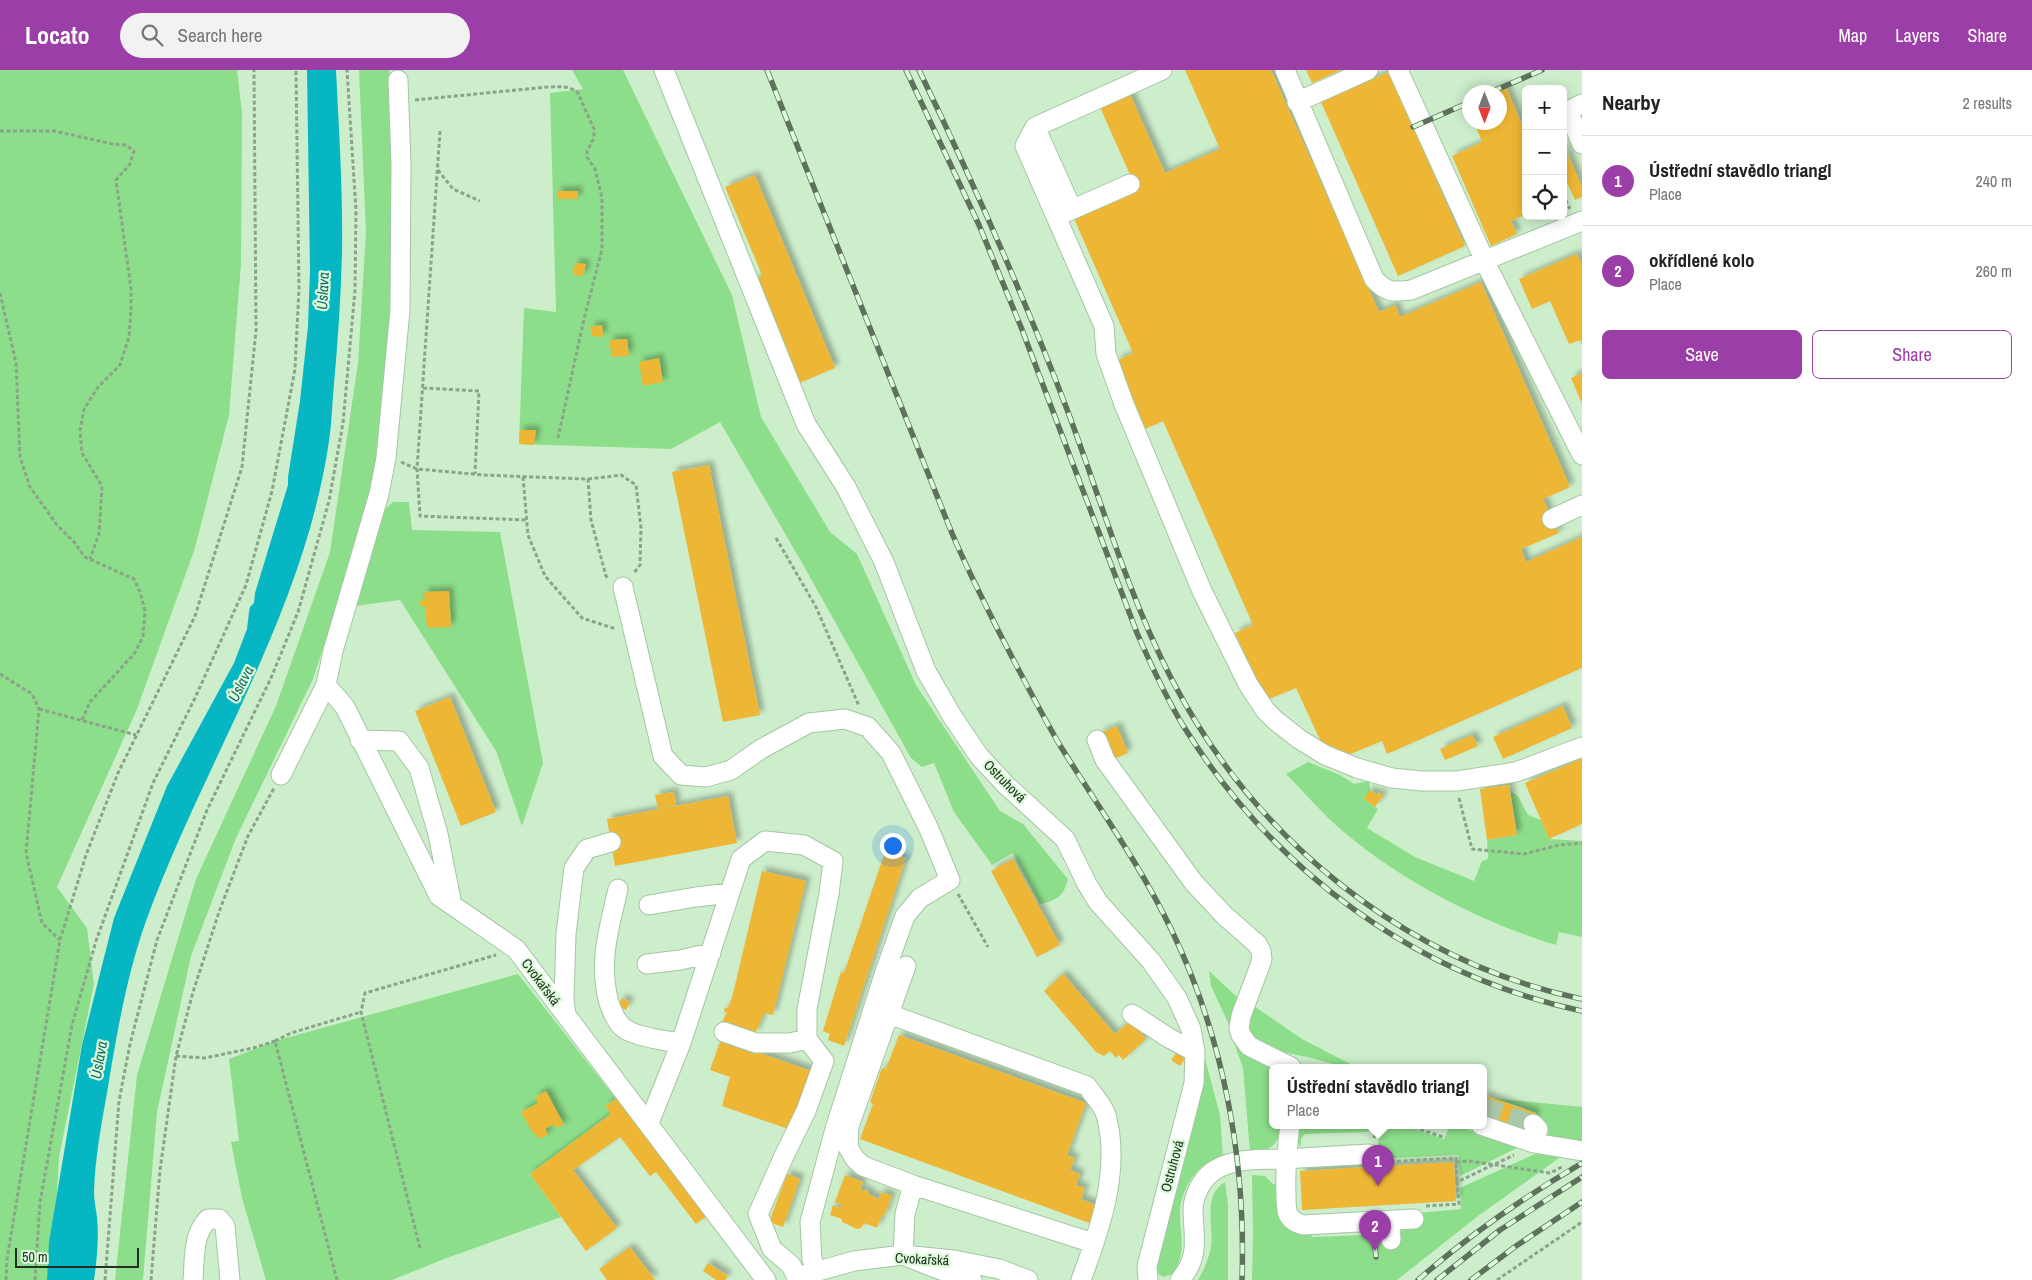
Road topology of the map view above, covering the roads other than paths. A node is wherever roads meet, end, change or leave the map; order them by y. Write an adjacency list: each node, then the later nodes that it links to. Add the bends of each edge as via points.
1 (664, 70): 37 (street, Ostruhová, via 791,391 806,424 846,487 884,562 926,671 979,756 1065,839 1098,902 1150,961 1177,998 1191,1029)
2 (1162, 70): 11 (street, via 1035,127)
3 (1285, 70): 7 (street)
4 (1368, 70): 7 (street)
5 (1398, 70): 13 (street)
6 (398, 80): 18 (street, via 400,310 386,458)
7 (1297, 102): 13 (street, via 1374,279 1383,289 1411,290)
8 (1582, 104): 9 (street, via 1568,111)
9 (1582, 144)
10 (1130, 184): 11 (street)
11 (1064, 213): 21 (street, via 1104,326 1106,354 1124,404 1202,591 1248,684 1265,710 1299,739 1325,755 1392,778 1457,781 1516,772)
12 (1580, 227): 13 (street)
13 (1485, 260): 14 (street)
14 (1582, 455)
15 (1582, 505): 16 (street)
16 (1552, 519)
17 (623, 587): 54 (street, via 663,756 681,775 706,777 731,770 808,723 845,719 868,727 891,753 950,880 920,898 905,916 885,972 835,1129 810,1222 812,1259)
18 (326, 685): 19 (street, Cvokařská, via 345,707); 22 (street)
19 (360, 740): 26 (street, Cvokařská, via 439,896); 26 (street, via 399,741 419,768 438,834)
20 (1097, 740): 38 (street, via 1105,760 1194,883 1224,916 1257,944 1262,959 1241,1016 1241,1035 1249,1046)
21 (1582, 747)
22 (280, 775)
23 (611, 842): 31 (street, via 587,849 574,868 566,934)
24 (618, 889): 36 (street, via 604,953 604,984 612,1013 624,1029)
25 (730, 893): 27 (street); 28 (street); 35 (street, via 741,859 765,841 804,845 832,862 808,1009)
26 (452, 904): 31 (street, Cvokařská, via 516,949)
27 (648, 905)
28 (711, 953): 29 (street); 36 (street)
29 (647, 964)
30 (906, 966): 32 (street)
31 (566, 1014): 39 (street, Cvokařská)
32 (889, 1014): 47 (street, via 849,1126 848,1147 863,1166); 51 (street, via 1087,1086 1106,1113 1112,1153 1104,1212)
33 (1132, 1014): 37 (street)
34 (724, 1032): 35 (street, via 756,1043 790,1043)
35 (808, 1039): 55 (street, via 824,1061 806,1111 758,1214 772,1249 791,1265)
36 (681, 1043): 39 (street)
37 (1195, 1052): 62 (street, Ostruhová, via 1194,1083 1147,1266)
38 (1285, 1064)
39 (649, 1123): 58 (street, Cvokařská)
40 (1533, 1124): 43 (street, via 1538,1129)
41 (1487, 1127): 43 (street)
42 (1290, 1129): 45 (street)
43 (1534, 1143): 44 (street)
44 (1582, 1151)
45 (1286, 1158): 46 (street); 49 (street, via 1287,1210 1293,1220 1304,1225); 63 (street, via 1226,1164 1205,1178 1193,1207 1195,1248)
46 (1372, 1158)
47 (913, 1185): 51 (street); 52 (street, via 905,1214)
48 (1418, 1213): 49 (street)
49 (1390, 1220): 50 (street)
50 (1391, 1240)
51 (1093, 1243): 61 (street)
52 (903, 1255): 53 (street, Cvokařská); 54 (street, Cvokařská, via 854,1261)
53 (938, 1269): 59 (street); 60 (street, Cvokařská, via 999,1269)
54 (816, 1271): 55 (street, Cvokařská)
55 (793, 1279)
56 (193, 1280): 57 (street, via 196,1241 200,1227 208,1219 219,1219 225,1226)
57 (230, 1280)
58 (766, 1280)
59 (972, 1280)
60 (1028, 1280)
61 (1081, 1280)
62 (1148, 1280)
63 (1180, 1280)

